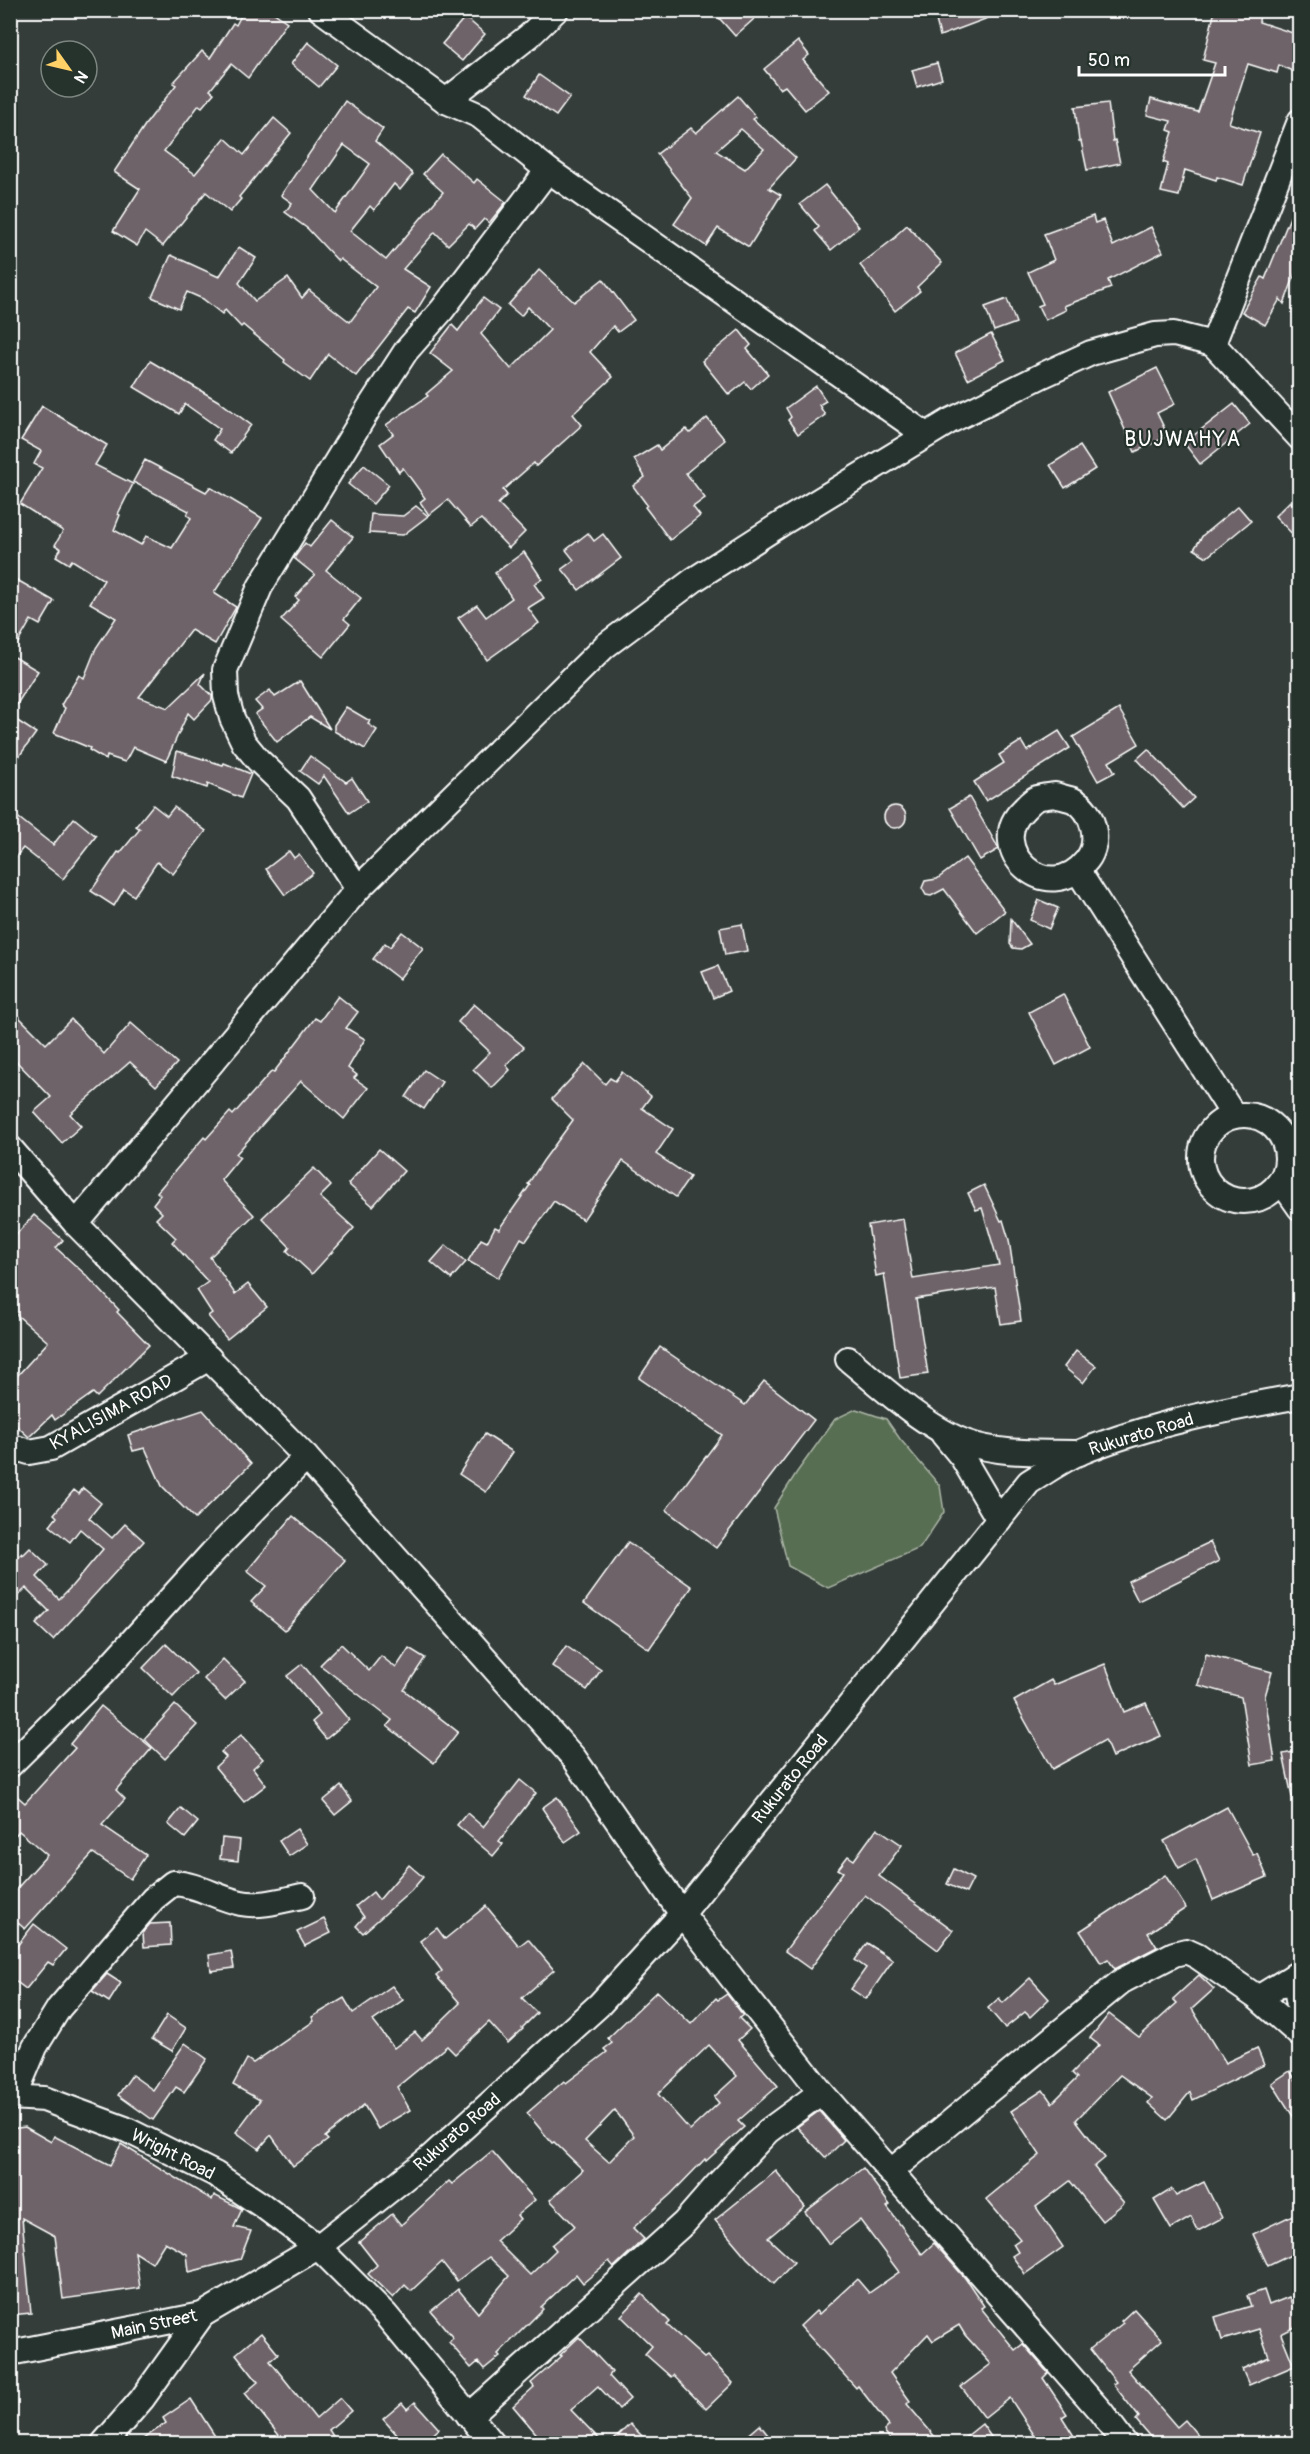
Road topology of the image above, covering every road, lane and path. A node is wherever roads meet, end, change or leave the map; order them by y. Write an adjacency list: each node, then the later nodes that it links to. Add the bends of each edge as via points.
1 (321, 10): 3 (street)
2 (556, 10): 3 (street)
3 (446, 101): 5 (street, via 480,116)
4 (1299, 121): 6 (street)
5 (548, 170): 7 (street); 10 (street, via 442,310 406,351 369,408 260,587 225,670 229,707 244,743 298,798)
6 (1213, 344): 7 (street, via 1174,334 1107,348 1042,375); 8 (street)
7 (926, 435): 10 (street, via 695,579 605,646)
8 (1299, 438)
9 (1078, 871): 11 (street)
10 (358, 889): 15 (street)
11 (1234, 1116): 13 (street, via 1251,1115 1267,1121 1279,1132 1287,1148 1287,1166); 13 (street, via 1220,1121 1201,1146 1203,1176 1214,1191 1231,1201 1250,1202 1268,1195)
12 (10, 1148): 15 (street)
13 (1281, 1181): 14 (street)
14 (1299, 1208)
15 (76, 1224): 16 (street)
16 (209, 1358): 20 (street, KYALISIMA ROAD, via 51,1448 30,1452); 22 (street)
17 (848, 1359): 19 (street)
18 (1299, 1396): 21 (street, Rukurato Road, via 1235,1407)
19 (939, 1430): 21 (street, via 993,1449); 23 (street, via 962,1458)
20 (10, 1446)
21 (1079, 1453): 23 (street, Rukurato Road, via 1029,1482)
22 (306, 1457): 24 (street, via 102,1674); 26 (street, via 574,1758)
23 (999, 1520): 26 (street, Rukurato Road)
24 (14, 1754)
25 (302, 1896): 32 (street, via 243,1904 191,1885 173,1883 153,1899 59,2008)
26 (682, 1914): 31 (street); 34 (street, Rukurato Road, via 599,2005 431,2157)
27 (1297, 1974): 28 (street); 29 (street)
28 (1258, 1998): 30 (street); 33 (street, via 1197,1956 1186,1951 1174,1954 1122,1981)
29 (1299, 2012)
30 (1299, 2035)
31 (821, 2092): 33 (street); 37 (street, via 768,2131 684,2223)
32 (12, 2097): 34 (street, Wright Road, via 44,2099 125,2129 215,2174)
33 (890, 2172): 40 (street)
34 (318, 2247): 35 (street, Main Street); 37 (street, Wright Road, via 385,2314)
35 (202, 2315): 36 (street, Main Street); 38 (street, via 142,2399)
36 (10, 2353)
37 (469, 2416): 39 (street, Wright Road)
38 (103, 2444)
39 (493, 2444)
40 (1125, 2444)

